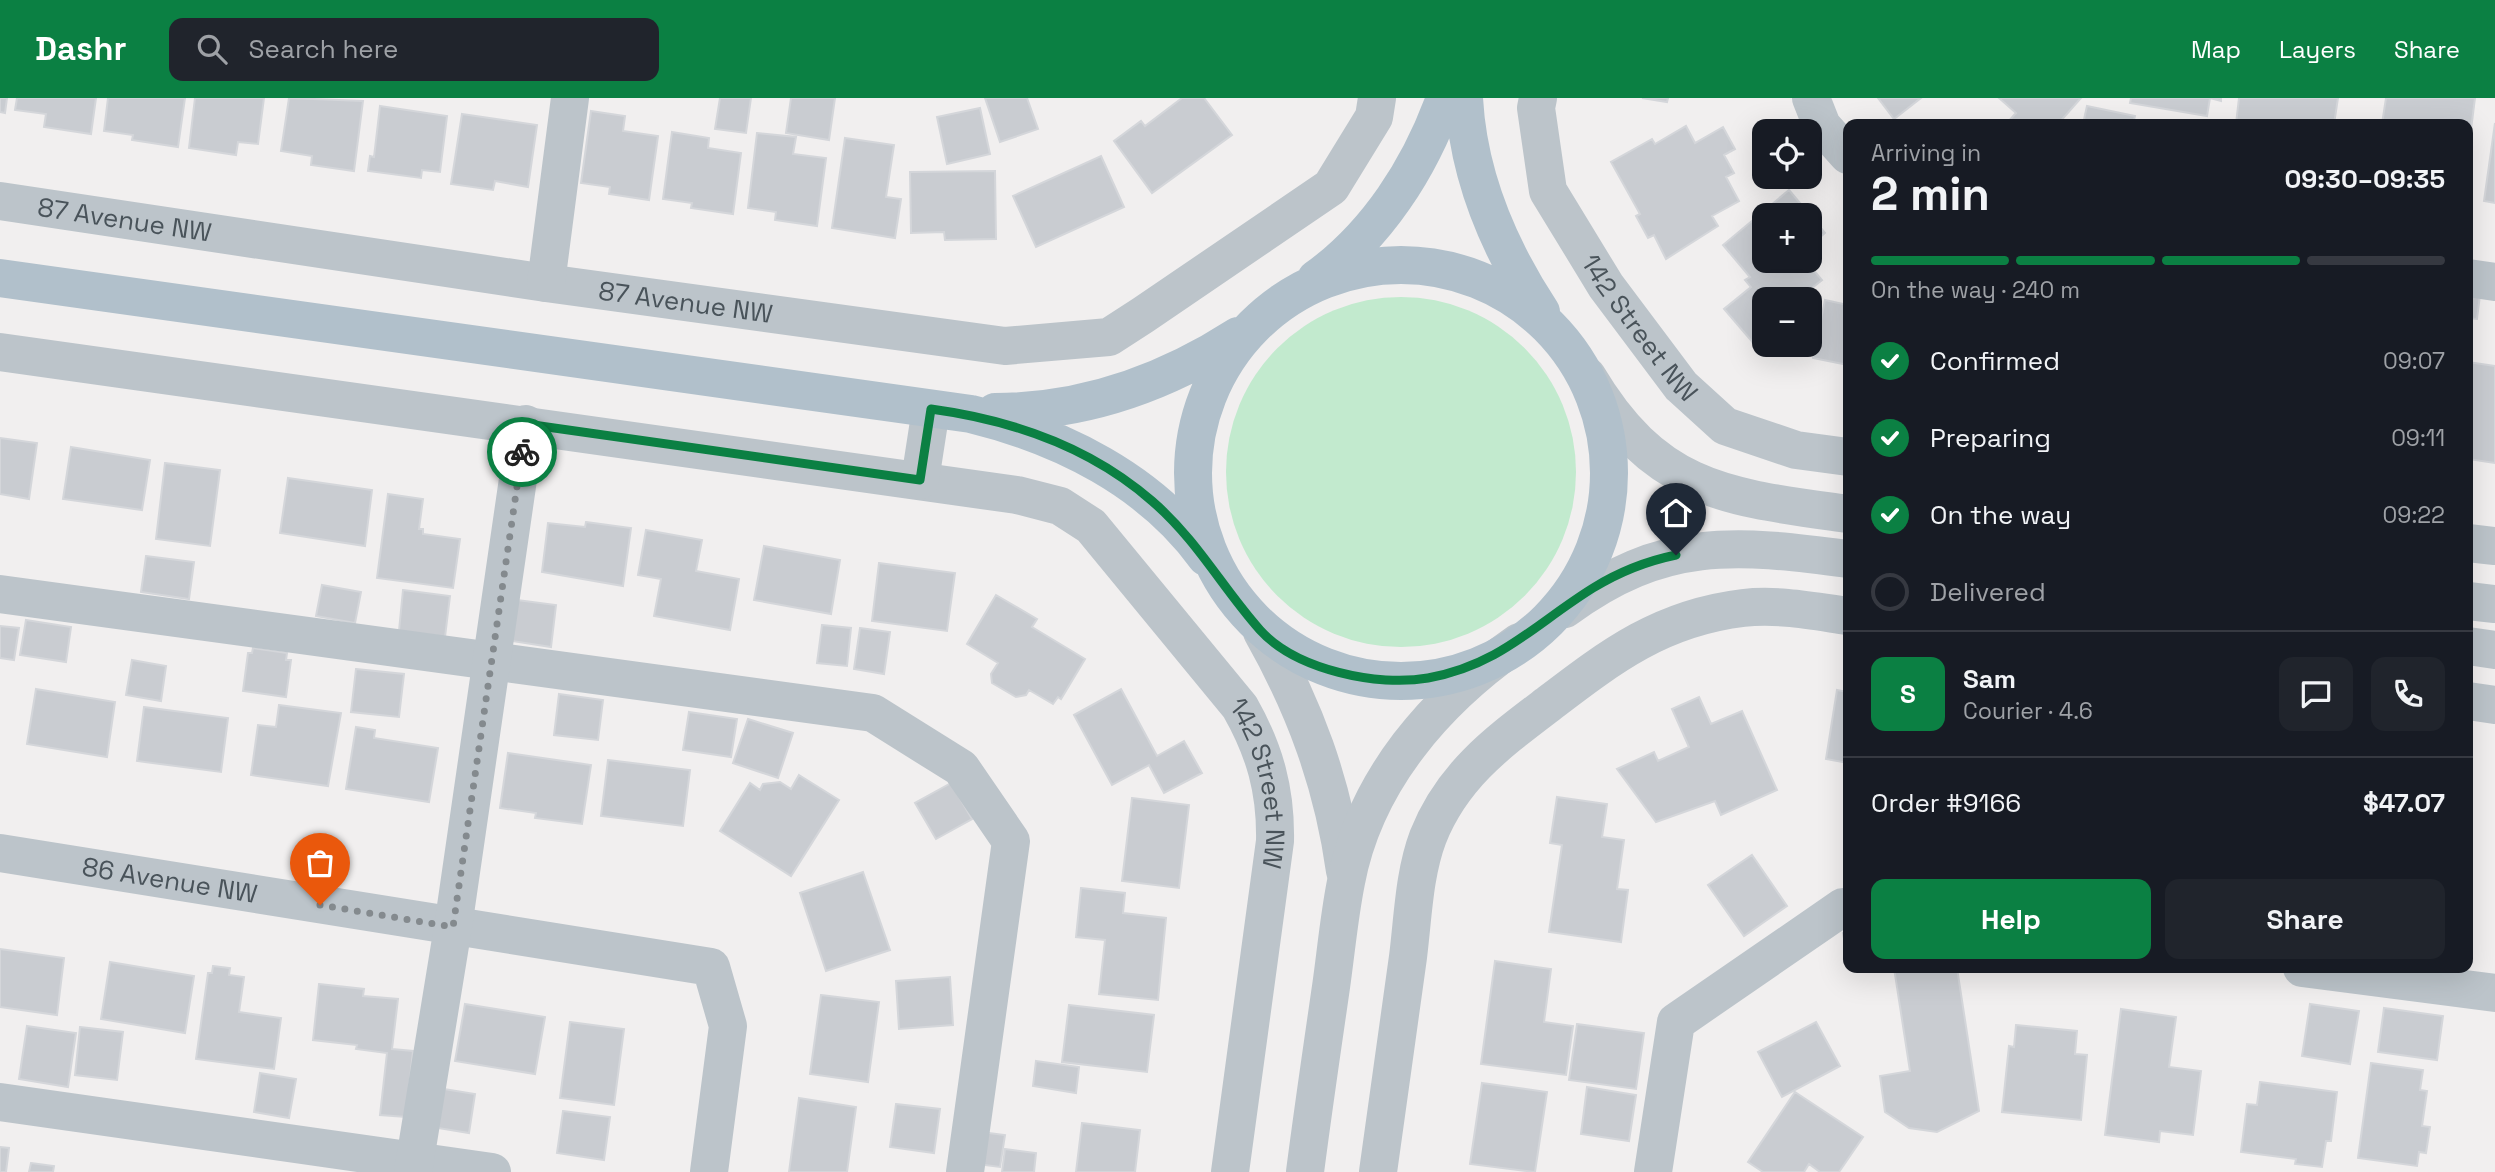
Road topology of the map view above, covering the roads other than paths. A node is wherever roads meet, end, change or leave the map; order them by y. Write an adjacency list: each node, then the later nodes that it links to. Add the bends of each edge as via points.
1 (570, 98): 11 (street)
2 (1377, 98): 11 (street, 87 Avenue NW, via 1374,117 1331,187 1109,337 1005,346)
3 (1445, 98): 13 (main road, via 1419,158 1376,221 1323,274)
4 (1464, 98): 14 (main road, via 1474,162 1489,212 1505,251)
5 (1538, 98): 20 (street, 142 Street NW, via 1548,191 1605,286 1681,386 1725,426 1796,450)
6 (1811, 98): 7 (street, via 1822,126)
7 (1843, 149)
8 (0, 201): 11 (street, 87 Avenue NW)
9 (0, 278): 18 (main road)
10 (2473, 279): 12 (street)
11 (546, 282)
12 (2495, 282)
13 (1293, 296): 14 (main road, via 1358,270 1427,267 1492,285); 15 (main road)
14 (1548, 322): 17 (main road)
15 (1243, 333): 18 (main road, via 1182,369 1108,397 1020,412); 26 (main road, via 1208,392 1194,460 1200,525)
16 (0, 352): 19 (street)
17 (1587, 376): 22 (street, via 1603,403 1645,449 1697,482 1755,502); 30 (main road, via 1606,436 1608,499 1593,557)
18 (931, 409): 21 (street); 26 (main road, via 1011,424 1085,456 1120,477 1178,525)
19 (526, 424): 21 (street); 36 (street)
20 (1843, 456)
21 (920, 480): 50 (street, 142 Street NW, via 1060,506 1091,526 1240,707 1266,760 1275,841)
22 (1843, 513)
23 (2473, 543): 24 (street)
24 (2495, 546)
25 (1843, 558): 30 (street, via 1763,549 1696,550 1624,572)
26 (1225, 584): 32 (main road)
27 (0, 593): 36 (street)
28 (2473, 602): 29 (street)
29 (2495, 604)
30 (1565, 608): 33 (main road)
31 (1843, 615): 52 (street, via 1773,605 1741,608 1647,636 1618,651 1499,741 1458,782 1441,809 1419,869)
32 (1262, 632): 33 (main road, via 1310,662 1337,672 1393,680 1458,671); 40 (street, via 1313,737 1331,795)
33 (1519, 642): 40 (street, via 1458,689 1407,747 1370,811)
34 (2473, 647): 35 (street)
35 (2495, 650)
36 (491, 662): 42 (street); 49 (street, via 873,713 961,768 1012,841)
37 (2473, 702): 38 (street)
38 (2495, 705)
39 (0, 853): 42 (street, 86 Avenue NW)
40 (1346, 880): 51 (street)
41 (1843, 908): 53 (street, via 1676,1022)
42 (453, 927): 46 (street); 48 (street, 86 Avenue NW, via 711,967 728,1026)
43 (2341, 973): 44 (street)
44 (2495, 993)
45 (0, 1102): 46 (street)
46 (414, 1167): 47 (street)
47 (492, 1172)
48 (709, 1172)
49 (965, 1172)
50 (1230, 1172)
51 (1304, 1172)
52 (1378, 1172)
53 (1653, 1172)

